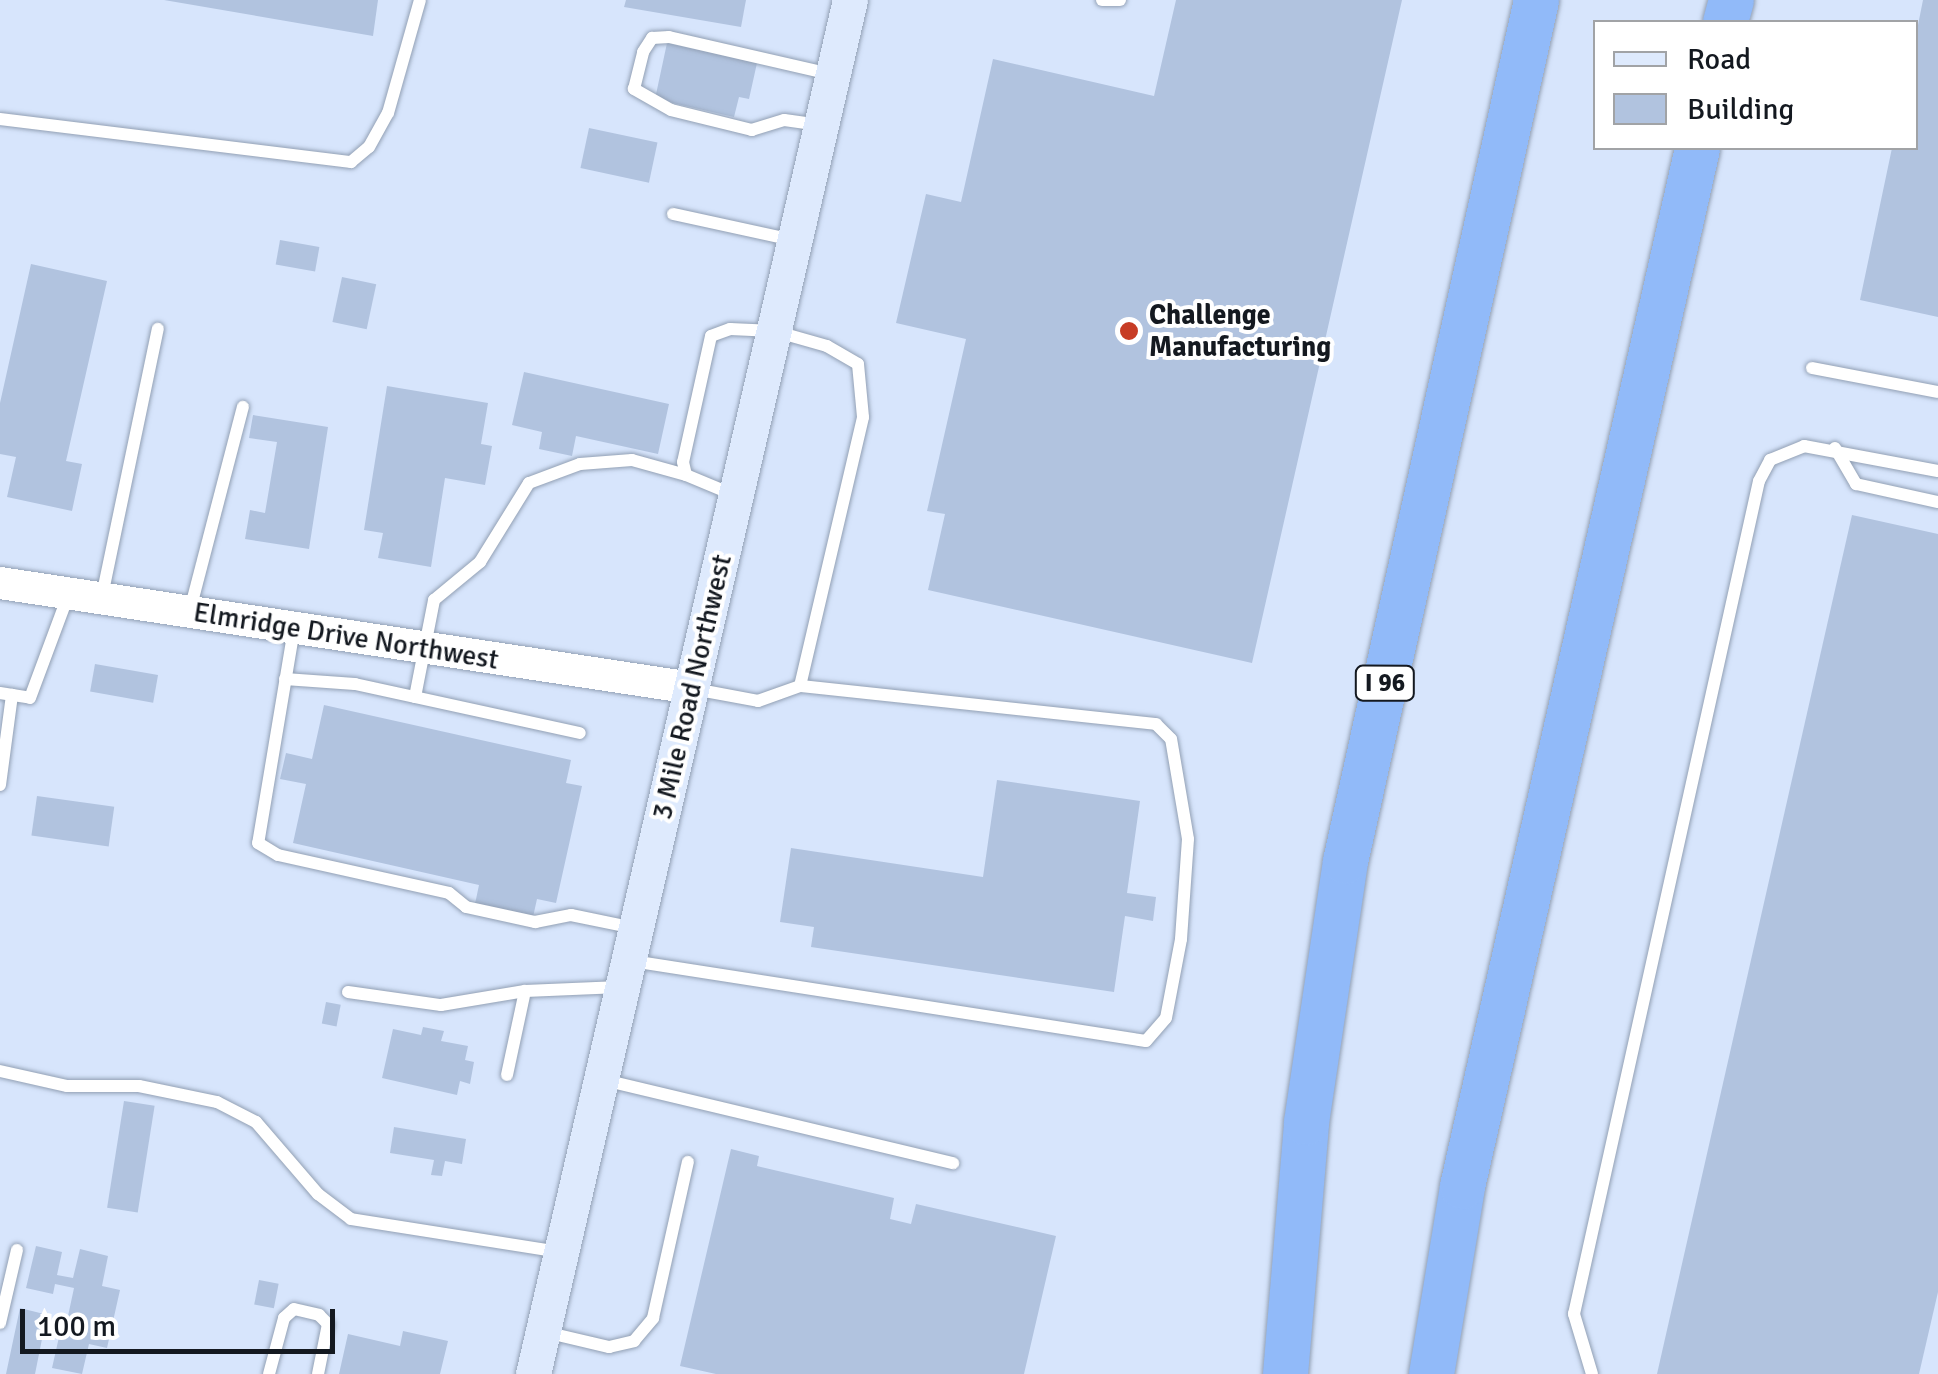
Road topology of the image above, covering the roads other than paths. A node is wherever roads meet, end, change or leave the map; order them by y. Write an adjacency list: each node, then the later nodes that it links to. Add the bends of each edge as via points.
1 (420, 0): 7 (lane, via 388,113 352,162)
2 (850, 0): 6 (main road, 3 Mile Road Northwest)
3 (1102, 0): 4 (lane)
4 (1120, 0)
5 (1536, 0): 49 (highway, I 96, via 1345,861 1306,1122)
6 (833, 75): 8 (main road, 3 Mile Road Northwest); 8 (lane, via 669,36 652,38 634,90 641,99 752,130 784,120)
7 (0, 119)
8 (822, 126): 11 (main road, 3 Mile Road Northwest)
9 (1698, 150): 50 (highway, via 1466,1168)
10 (673, 214): 11 (lane)
11 (795, 240): 13 (main road, 3 Mile Road Northwest)
12 (158, 329): 23 (lane)
13 (774, 332): 19 (lane, via 730,329 711,336 683,462); 20 (main road, 3 Mile Road Northwest); 28 (lane, via 827,346 858,364 863,417)
14 (1812, 368): 15 (lane)
15 (1938, 392)
16 (243, 407): 24 (lane)
17 (1835, 448): 18 (lane); 21 (lane, via 1856,484); 51 (lane, via 1792,448 1770,460 1759,481 1574,1314)
18 (1938, 471)
19 (686, 475): 20 (lane); 26 (lane, via 632,460 580,464 529,483 480,562 434,600)
20 (736, 496): 29 (main road, 3 Mile Road Northwest)
21 (1938, 502)
22 (0, 584): 23 (street, Elmridge Drive Northwest)
23 (86, 596): 24 (street, Elmridge Drive Northwest); 30 (lane, via 30,698)
24 (190, 612): 25 (street, Elmridge Drive Northwest)
25 (294, 628): 26 (street, Elmridge Drive Northwest); 27 (lane)
26 (426, 648): 29 (street, Elmridge Drive Northwest); 31 (lane)
27 (285, 678): 31 (lane); 34 (lane, via 258,843 278,854 450,892 466,908 535,922 571,915)
28 (800, 686): 29 (lane, via 758,702); 34 (lane, via 1156,724 1171,738 1188,839 1182,938 1166,1018 1146,1041)
29 (692, 688): 34 (main road, 3 Mile Road Northwest)
30 (6, 694): 33 (lane)
31 (415, 697): 32 (lane)
32 (580, 733)
33 (0, 785)
34 (629, 959): 36 (lane); 39 (main road, 3 Mile Road Northwest)
35 (348, 992): 36 (lane, via 441,1004)
36 (525, 992): 38 (lane)
37 (0, 1071): 43 (lane, via 67,1086 140,1086 217,1102 256,1122 318,1194 351,1219)
38 (507, 1075)
39 (601, 1079): 41 (lane); 43 (main road, 3 Mile Road Northwest)
40 (688, 1162): 45 (lane, via 653,1318 634,1341 609,1347)
41 (953, 1163)
42 (16, 1250): 44 (lane)
43 (561, 1252): 45 (main road, 3 Mile Road Northwest)
44 (0, 1323)
45 (542, 1332): 48 (main road, 3 Mile Road Northwest)
46 (269, 1374): 47 (lane, via 284,1318 294,1309 319,1314 328,1324)
47 (318, 1374)
48 (532, 1374)
49 (1285, 1374)
50 (1431, 1374)
51 (1592, 1374)

